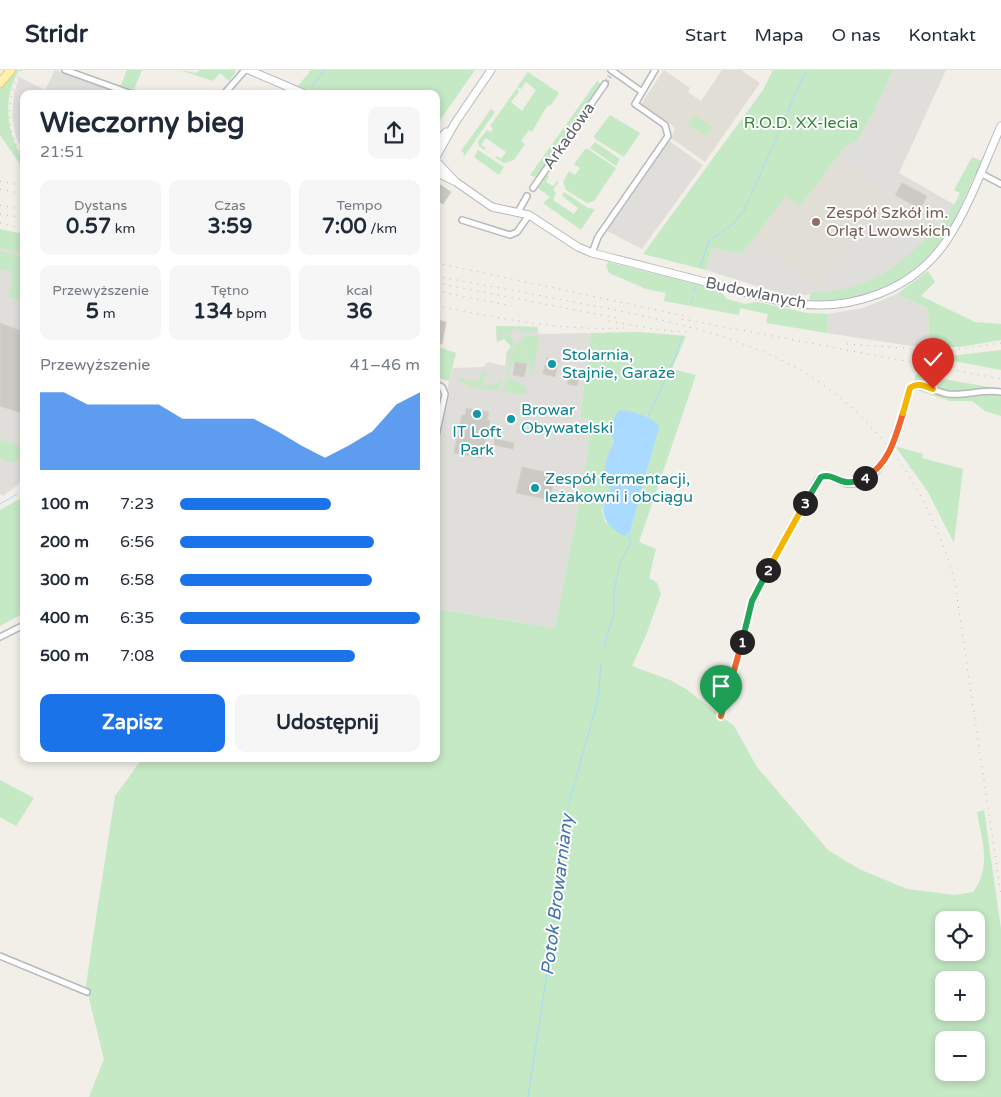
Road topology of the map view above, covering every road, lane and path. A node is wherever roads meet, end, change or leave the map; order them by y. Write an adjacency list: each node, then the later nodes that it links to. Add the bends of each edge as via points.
1 (10, 70): 8 (main road)
2 (65, 70): 10 (street)
3 (244, 70): 11 (street)
4 (250, 70): 12 (street)
5 (491, 70): 14 (street)
6 (655, 70): 13 (street)
7 (611, 73): 13 (street)
8 (0, 83)
9 (605, 84): 23 (street, Arkadowa)
10 (121, 90)
11 (227, 90)
12 (295, 90)
13 (641, 91): 28 (street, via 635,104 665,125 668,136 598,236)
14 (455, 123): 16 (street); 17 (street)
15 (1001, 126): 19 (street, Budowlanych)
16 (440, 139)
17 (440, 149)
18 (440, 168): 21 (street)
19 (980, 173): 22 (street); 28 (street, Budowlanych, via 956,224 935,255 903,282 862,300 828,305 790,303)
20 (440, 174): 21 (street)
21 (456, 182): 25 (street, Budowlanych, via 496,209)
22 (1001, 184)
23 (533, 188)
24 (528, 196): 25 (street)
25 (518, 212): 26 (street, Budowlanych)
26 (529, 215): 27 (street, via 517,232 510,235); 28 (street, Budowlanych)
27 (462, 220)
28 (592, 253)
29 (440, 386): 31 (street, via 445,394)
30 (1001, 392): 34 (street, via 949,394 925,386 913,386 894,442 878,470 849,484 826,476 818,479 753,597)
31 (440, 417)
32 (20, 627): 33 (street)
33 (0, 637)
34 (721, 716)
35 (0, 956): 36 (street)
36 (87, 992)

